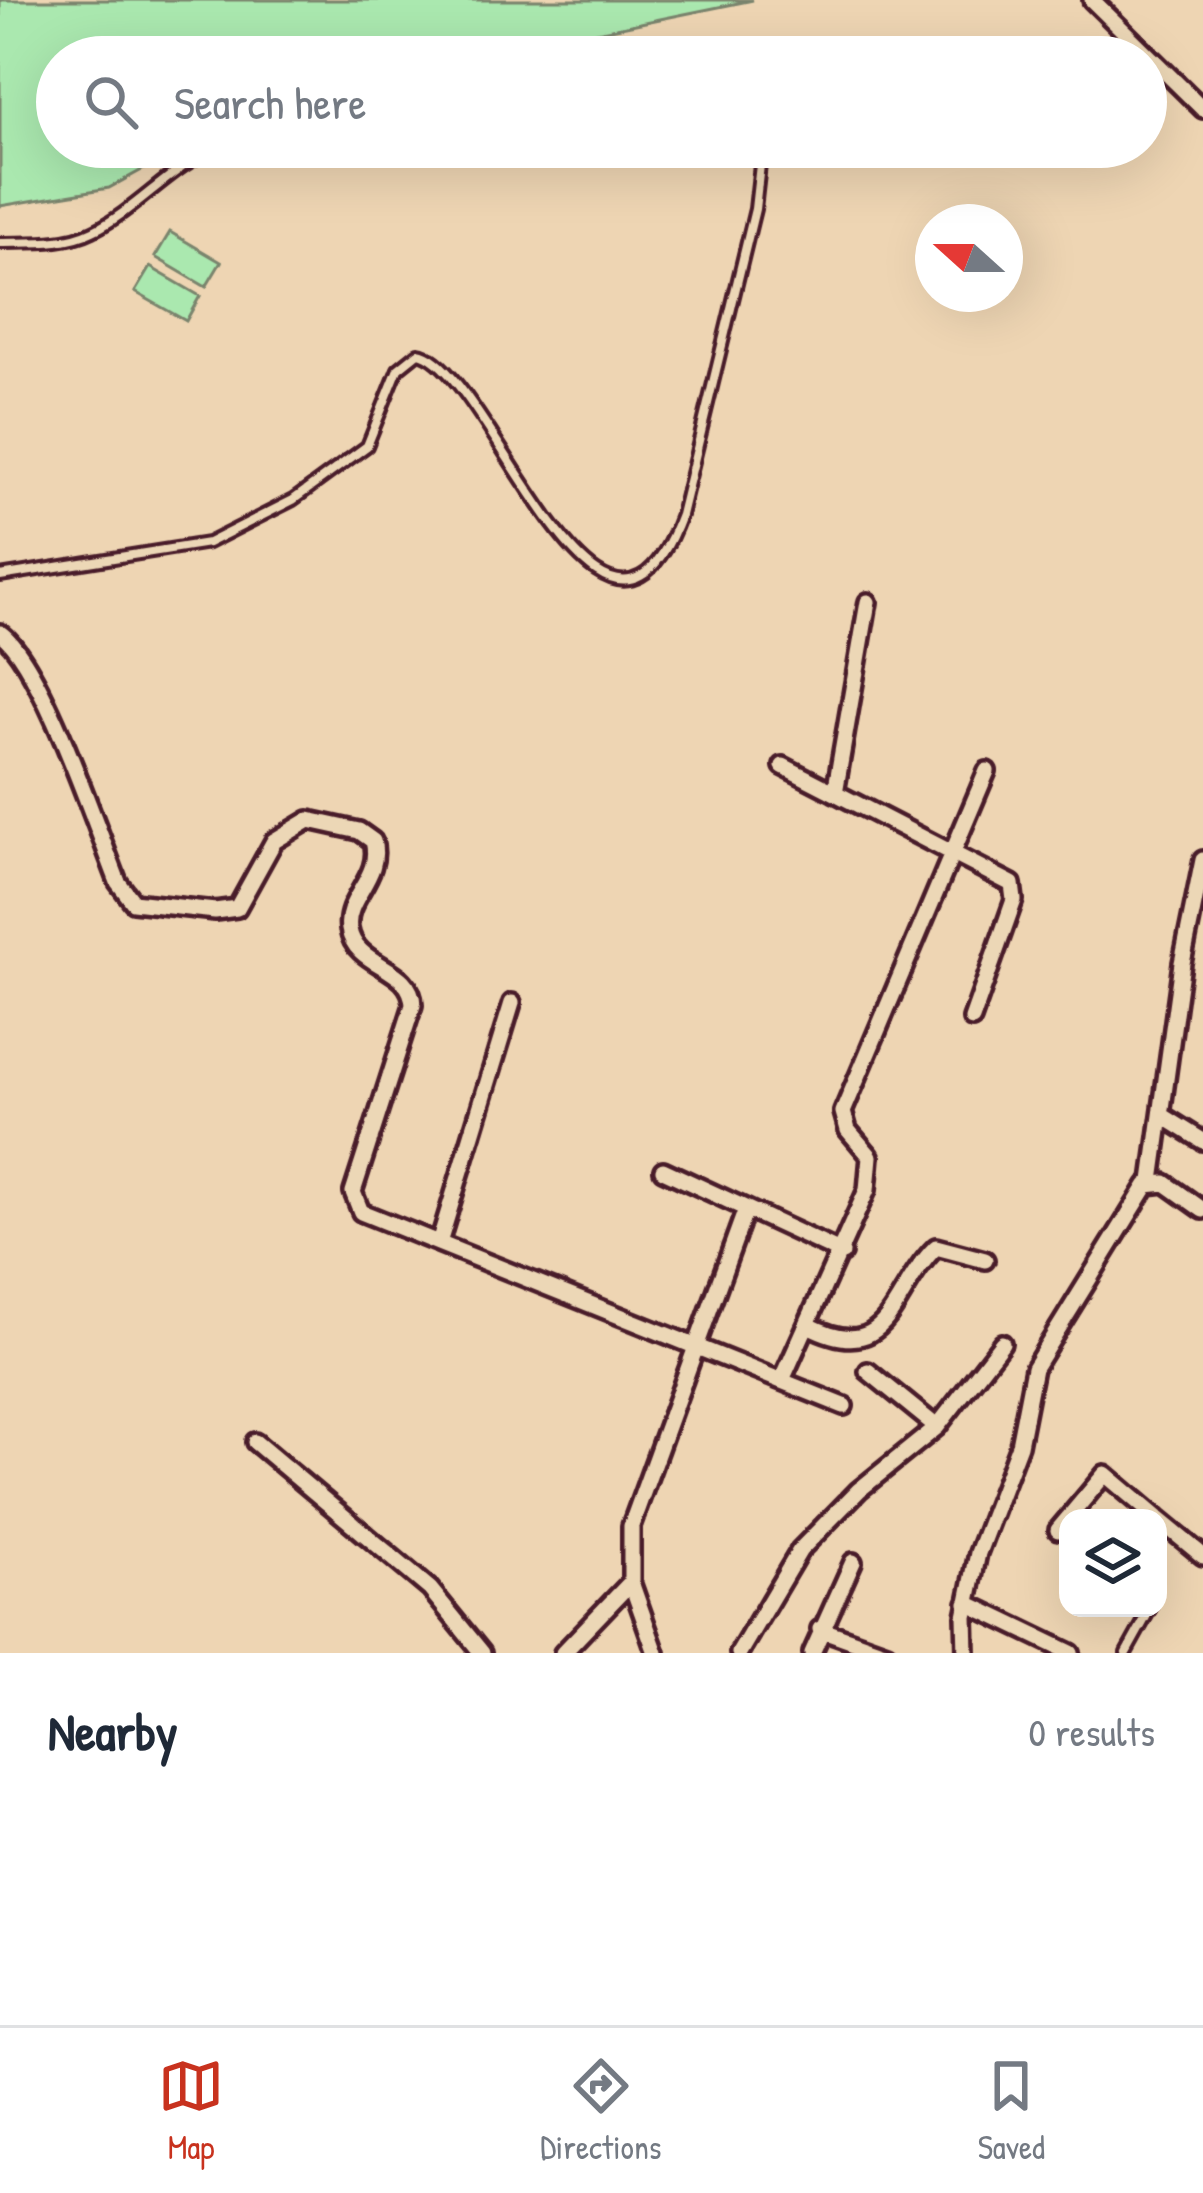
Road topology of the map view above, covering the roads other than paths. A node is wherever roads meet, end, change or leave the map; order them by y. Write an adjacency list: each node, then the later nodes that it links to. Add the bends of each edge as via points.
1 (1092, 0): 2 (street)
2 (1129, 36)
3 (1167, 74): 4 (street)
4 (1203, 109)
5 (180, 168): 7 (lane, via 93,231)
6 (760, 168): 8 (lane, via 681,515 662,556 638,576 614,581 593,571 508,466 442,362 418,353 398,369 367,446 293,500 208,543)
7 (0, 243)
8 (0, 576)
9 (868, 602): 13 (street)
10 (0, 633): 24 (street, via 20,651 41,692 133,902 237,908 274,841 309,820 373,841 376,861 350,932 365,956 410,987 412,1005 353,1200 361,1212)
11 (783, 766): 13 (street)
12 (987, 771): 14 (street)
13 (835, 793): 14 (street)
14 (953, 852): 17 (street, via 1015,890); 25 (street, via 843,1112 870,1166)
15 (1203, 860): 18 (street)
16 (512, 1003): 24 (street)
17 (972, 1019)
18 (1163, 1116): 19 (street); 21 (street)
19 (1203, 1141)
20 (663, 1170): 22 (street)
21 (1152, 1181): 23 (street); 41 (street, via 1034,1368 1019,1445)
22 (746, 1209): 25 (street); 29 (street)
23 (1203, 1210)
24 (439, 1243): 29 (street)
25 (842, 1253): 27 (street)
26 (985, 1260): 27 (street, via 936,1247 883,1323 860,1340 841,1341)
27 (808, 1325): 31 (street)
28 (1002, 1343): 33 (street)
29 (696, 1344): 31 (street); 40 (street, via 631,1526)
30 (868, 1371): 33 (street)
31 (782, 1380): 32 (street)
32 (844, 1406)
33 (937, 1427): 48 (street, via 800,1550)
34 (255, 1442): 45 (street, via 430,1588)
35 (1076, 1509): 36 (street, via 1105,1474)
36 (1146, 1509)
37 (1167, 1526): 38 (street)
38 (1203, 1556)
39 (853, 1562): 43 (street)
40 (631, 1582): 46 (street); 47 (street)
41 (967, 1603): 44 (street); 51 (street)
42 (1146, 1617): 54 (lane)
43 (820, 1629): 49 (street); 50 (street)
44 (1030, 1633): 52 (street); 53 (street)
45 (482, 1653)
46 (563, 1653)
47 (656, 1653)
48 (740, 1653)
49 (812, 1653)
50 (886, 1653)
51 (966, 1653)
52 (1021, 1653)
53 (1070, 1653)
54 (1126, 1653)

